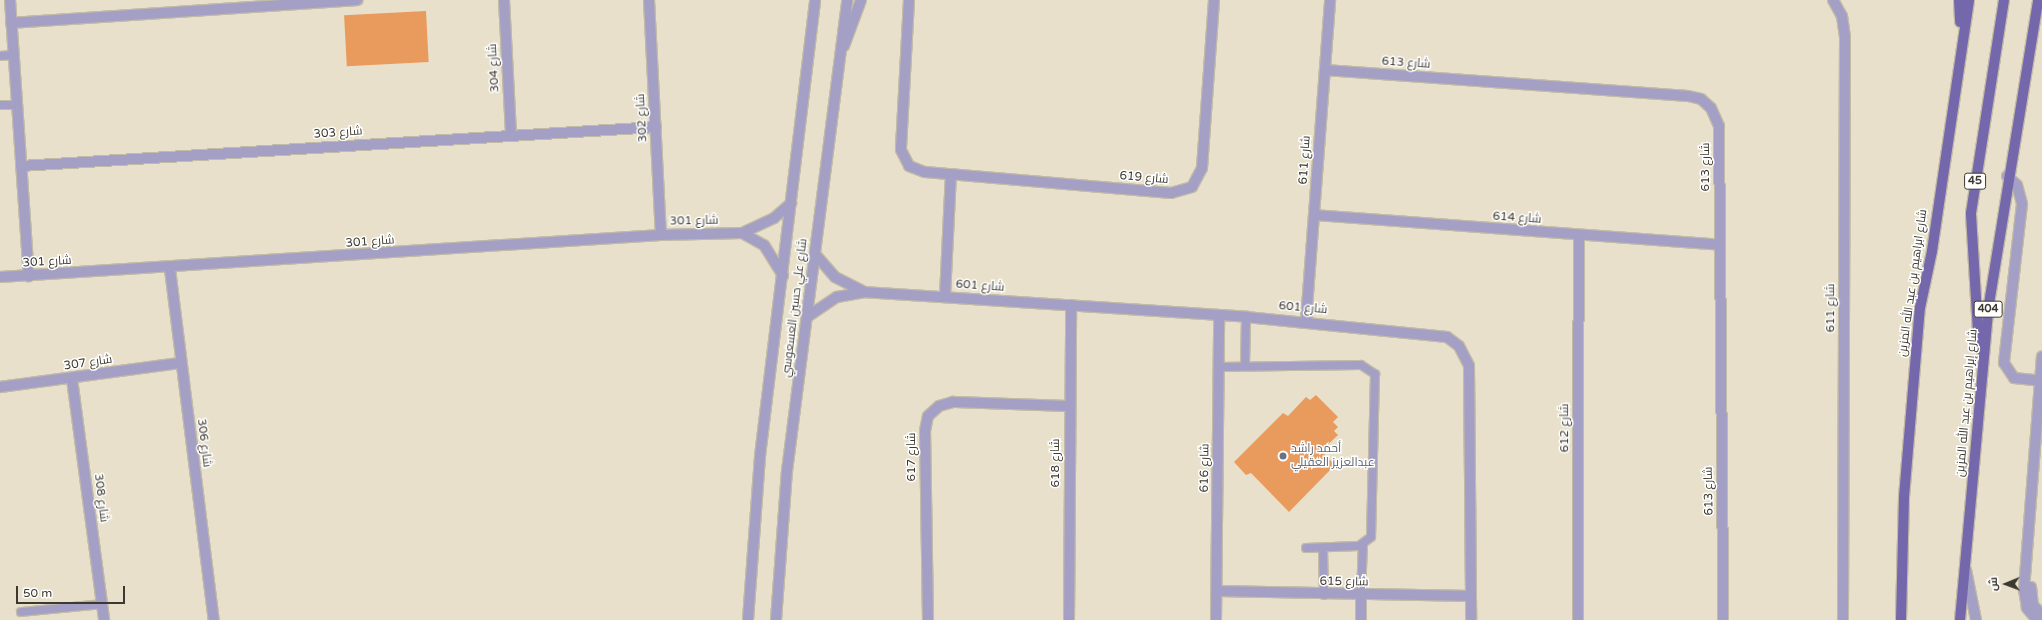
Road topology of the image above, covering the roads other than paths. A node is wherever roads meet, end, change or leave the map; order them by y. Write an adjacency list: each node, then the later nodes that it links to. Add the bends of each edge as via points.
1 (10, 0): 16 (street)
2 (357, 0): 16 (street)
3 (504, 0): 25 (street, شارع 304)
4 (649, 0): 24 (street, شارع 302)
5 (815, 0): 29 (street, شارع علي حسين العسعوسي)
6 (847, 0): 18 (street, شارع علي حسين العسعوسي)
7 (861, 0): 18 (street)
8 (909, 0): 27 (street, شارع 619, via 901,150 903,159 916,170)
9 (1214, 0): 27 (street, شارع 619, via 1202,168 1192,187 1171,193)
10 (1330, 0): 21 (street, شارع 611)
11 (1833, 0): 79 (street, شارع 611, via 1842,16 1845,37)
12 (1959, 0): 17 (main road)
13 (1969, 0): 17 (main road, شارع ابراهيم بن عبد الله المزين)
14 (2004, 0): 49 (main road, 45, via 1971,213)
15 (2038, 0): 28 (main road, شارع إبراهيم بن عبد الله المزين / 404)
16 (11, 23): 19 (street)
17 (1959, 51): 80 (main road, شارع ابراهيم بن عبد الله المزين, via 1915,356 1904,497)
18 (841, 53): 35 (street, شارع علي حسين العسعوسي)
19 (13, 55): 20 (lane); 23 (street)
20 (0, 56)
21 (1325, 70): 30 (street, شارع 611); 34 (street, شارع 613, via 1701,99 1715,113 1719,126)
22 (0, 105): 23 (lane)
23 (16, 105): 26 (street)
24 (656, 127): 25 (street, شارع 303); 32 (street, شارع 302)
25 (511, 135): 26 (street, شارع 303)
26 (21, 166): 37 (street)
27 (950, 174): 41 (street)
28 (2007, 176): 49 (main road, شارع إبراهيم بن عبد الله المزين / 404); 53 (street, via 2017,185 2022,204 2004,363 2014,378)
29 (792, 203): 31 (street, شارع 301, via 774,218); 38 (street, شارع علي حسين العسعوسي)
30 (1314, 215): 33 (street, شارع 614); 46 (street, شارع 611)
31 (742, 233): 32 (street, شارع 301); 38 (street, via 754,238 773,254)
32 (661, 235): 36 (street, شارع 301)
33 (1579, 236): 34 (street, شارع 614); 77 (street, شارع 612)
34 (1719, 245): 78 (street, شارع 613)
35 (815, 254): 40 (street, شارع 601, via 835,277); 45 (street, شارع علي حسين العسعوسي)
36 (170, 269): 37 (street, شارع 301); 48 (street, شارع 306)
37 (29, 276): 39 (street, شارع 301)
38 (783, 277): 70 (street, شارع علي حسين العسعوسي, via 760,456)
39 (0, 278)
40 (864, 292): 41 (street, شارع 601); 45 (street, شارع 601, via 837,297)
41 (945, 296): 42 (street, شارع 601)
42 (1071, 305): 43 (street, شارع 601); 55 (street, شارع 618)
43 (1219, 315): 44 (street, شارع 601); 51 (street, شارع 616)
44 (1246, 316): 46 (street, شارع 601); 50 (lane)
45 (807, 317): 71 (street, شارع علي حسين العسعوسي, via 787,471)
46 (1306, 321): 64 (street, شارع 601, via 1432,332 1454,341 1464,352 1470,374)
47 (2042, 357): 53 (street)
48 (180, 363): 52 (street, شارع 307); 69 (street, شارع 306)
49 (1982, 363): 59 (main road, شارع إبراهيم بن عبد الله المزين / 404)
50 (1245, 366): 51 (lane); 56 (lane, via 1361,365 1373,370 1376,380 1374,526 1371,537)
51 (1219, 367): 61 (street, شارع 616)
52 (72, 379): 54 (street, شارع 307); 65 (street, شارع 308)
53 (2041, 381): 60 (street)
54 (0, 388)
55 (1070, 406): 72 (street, شارع 617, via 953,402 939,406 928,416 925,431); 73 (street, شارع 618)
56 (1364, 544): 58 (lane); 63 (lane)
57 (1306, 548): 58 (lane)
58 (1323, 548): 62 (lane)
59 (1966, 570): 81 (main road, شارع إبراهيم بن عبد الله المزين / 404); 82 (street)
60 (2028, 574): 67 (street, via 2033,605); 83 (street, via 2025,603)
61 (1217, 591): 62 (street, شارع 615); 74 (street, شارع 616)
62 (1324, 594): 63 (street, شارع 615)
63 (1361, 595): 64 (street, شارع 615); 75 (street)
64 (1471, 596): 76 (street, شارع 601)
65 (102, 604): 66 (lane); 68 (street, شارع 308)
66 (21, 612)
67 (2042, 615)
68 (104, 620)
69 (214, 620)
70 (748, 620)
71 (776, 620)
72 (928, 620)
73 (1070, 620)
74 (1216, 620)
75 (1361, 620)
76 (1471, 620)
77 (1578, 620)
78 (1723, 620)
79 (1843, 620)
80 (1901, 620)
81 (1960, 620)
82 (1976, 620)
83 (2037, 620)

